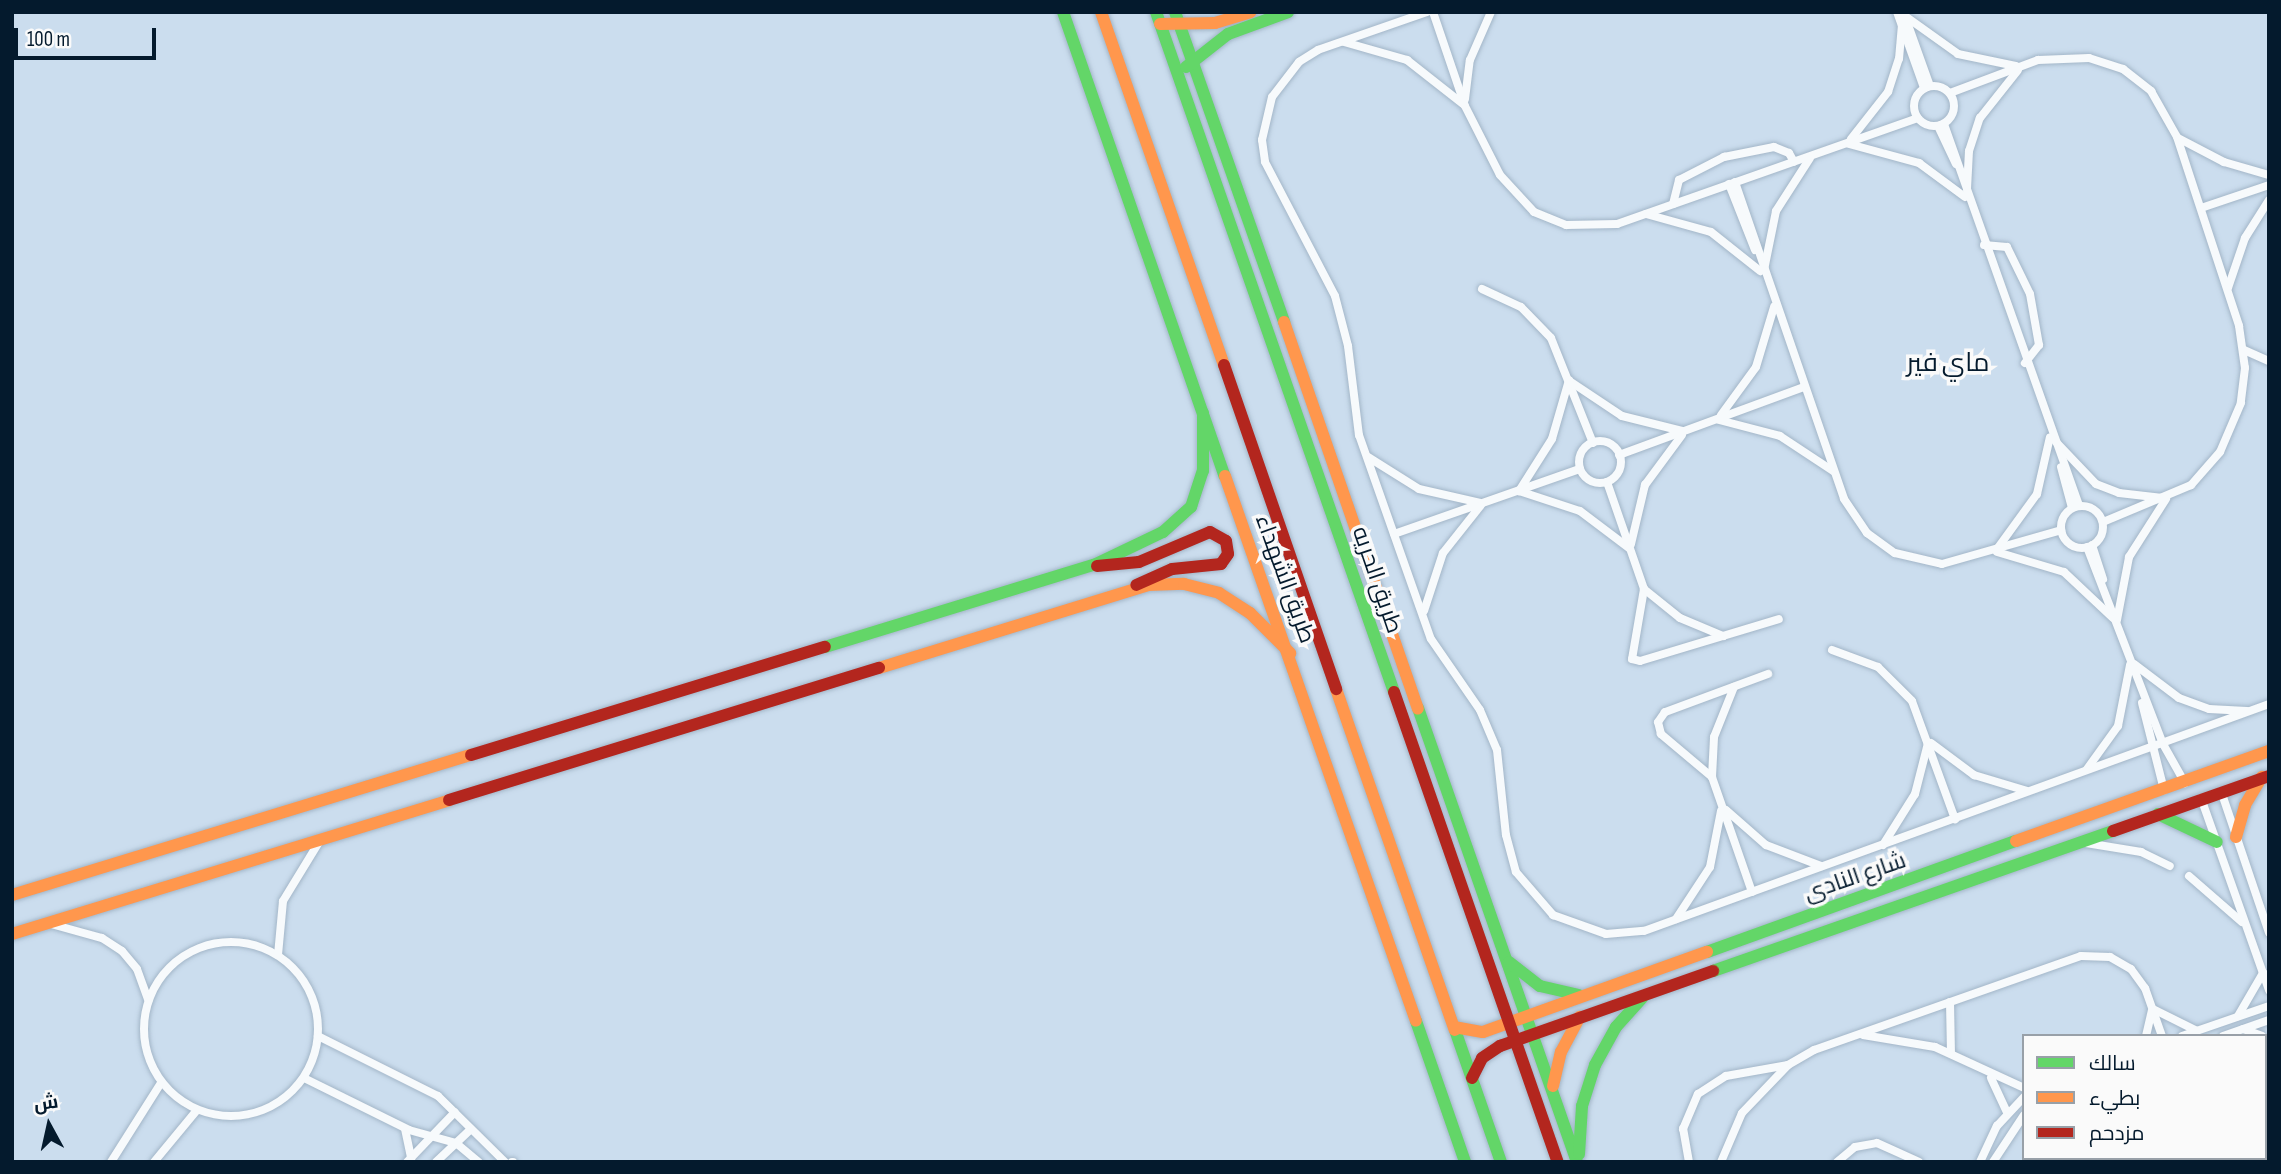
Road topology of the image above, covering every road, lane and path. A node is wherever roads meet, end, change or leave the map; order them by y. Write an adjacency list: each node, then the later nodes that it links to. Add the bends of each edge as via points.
1 (1063, 12): 42 (main road, طريق الشهداء)
2 (1101, 12): 124 (main road, طريق الشهداء)
3 (1250, 12): 8 (main road, via 1215,23)
4 (1288, 12): 12 (main road, via 1228,34)
5 (1427, 12): 11 (street)
6 (1433, 12): 17 (street)
7 (1491, 12): 17 (street, via 1471,60)
8 (1177, 16): 10 (main road); 12 (main road, طريق الحريه)
9 (1902, 16): 13 (street, via 1958,54); 15 (street); 21 (street, via 1899,59 1888,92)
10 (1158, 18): 14 (main road, طريق الحريه)
11 (1343, 42): 17 (street, via 1413,63); 47 (street, via 1318,50 1284,78 1269,107 1262,140 1272,183 1314,247 1335,296)
12 (1192, 63): 14 (main road); 110 (main road, طريق الحريه)
13 (2022, 66): 16 (street); 20 (street, via 2071,56 2123,69 2151,91); 27 (street, via 1980,118 1969,150)
14 (1177, 71): 123 (main road, طريق الحريه)
15 (1927, 87): 16 (street); 18 (street, via 1914,102)
16 (1950, 93): 19 (street, via 1954,109)
17 (1465, 106): 31 (street, via 1504,182 1534,212 1583,227)
18 (1918, 118): 19 (street); 21 (street)
19 (1941, 125): 27 (street)
20 (2177, 137): 24 (street, via 2224,162); 30 (street)
21 (1846, 143): 22 (street); 27 (street, via 1919,163)
22 (1812, 155): 23 (street); 33 (street, via 1776,211)
23 (1794, 162): 25 (street); 29 (street, via 1784,149 1774,148 1724,158 1679,180)
24 (2269, 175)
25 (1732, 183): 29 (street); 33 (street)
26 (2269, 185): 30 (street)
27 (1968, 199): 32 (street)
28 (2269, 200): 35 (street, via 2245,238)
29 (1673, 204): 31 (street)
30 (2201, 208): 35 (street)
31 (1644, 214): 33 (street, via 1711,232)
32 (1984, 245): 39 (street); 39 (street, via 2007,247 2030,294 2039,345)
33 (1764, 276): 36 (street)
34 (1482, 289): 40 (street, via 1532,316 1551,338)
35 (2228, 290): 37 (street)
36 (1774, 304): 41 (street); 43 (street, via 1756,367)
37 (2244, 350): 38 (street); 53 (street, via 2244,386 2228,437 2202,475)
38 (2269, 361)
39 (2025, 363): 45 (street)
40 (1569, 380): 44 (street, via 1622,416); 46 (street); 52 (street, via 1552,439)
41 (1804, 387): 43 (street); 50 (street)
42 (1203, 413): 62 (main road, via 1203,471 1191,507 1163,533); 70 (main road, طريق الشهداء)
43 (1716, 420): 44 (street); 50 (street, via 1780,436)
44 (1685, 431): 48 (street); 60 (street, via 1645,485)
45 (2050, 434): 53 (street, via 2096,484 2119,493); 55 (street); 61 (street, via 2038,494)
46 (1593, 443): 48 (street, via 1608,444); 49 (street, via 1581,453)
47 (1366, 455): 54 (street, via 1419,489); 58 (street)
48 (1619, 455): 51 (street, via 1618,471)
49 (1580, 469): 51 (street, via 1591,481); 52 (street)
50 (1835, 472): 61 (street, via 1857,523 1895,553 1942,564)
51 (1607, 482): 60 (street)
52 (1519, 491): 54 (street); 60 (street, via 1580,511)
53 (2167, 498): 56 (street); 67 (street, via 2129,557)
54 (1483, 503): 58 (street); 65 (street, via 1443,553)
55 (2075, 507): 56 (street, via 2096,511); 57 (street)
56 (2103, 522): 59 (street)
57 (2061, 530): 59 (street, via 2067,542); 61 (street)
58 (1394, 534): 65 (street)
59 (2089, 546): 67 (street)
60 (1631, 551): 64 (street)
61 (1994, 551): 67 (street, via 2064,572)
62 (1094, 565): 63 (main road, via 1139,562 1210,532 1226,541 1228,554 1221,564 1163,571); 103 (main road)
63 (1130, 589): 70 (main road, via 1166,583 1219,593 1250,613); 91 (main road)
64 (1644, 589): 68 (street, via 1680,618); 68 (street, via 1629,651 1635,660)
65 (1423, 614): 104 (street, via 1437,650 1490,730 1502,771 1509,854 1526,889 1553,915 1587,931 1625,934)
66 (1779, 620): 68 (street)
67 (2117, 624): 71 (street)
68 (1723, 636)
69 (1832, 650): 76 (street, via 1863,659 1891,676 1912,701)
70 (1290, 653): 160 (main road, طريق الشهداء)
71 (2129, 658): 75 (street, via 2179,698 2209,709); 77 (street); 79 (street, via 2128,691 2118,726)
72 (1768, 674): 73 (street)
73 (1734, 687): 81 (street, via 1717,723); 81 (street, via 1665,712 1658,722 1661,734)
74 (2269, 704): 75 (street)
75 (2257, 710): 77 (street)
76 (1928, 740): 85 (street, via 1974,775); 89 (street); 94 (street, via 1915,794)
77 (2160, 745): 79 (street); 82 (street); 83 (street)
78 (2269, 751): 82 (main road, شارع النادى)
79 (2082, 773): 85 (street)
80 (2265, 776): 84 (main road, شارع النادى); 90 (main road, via 2245,805)
81 (1712, 777): 87 (street)
82 (2185, 783): 83 (main road, شارع النادى)
83 (2164, 790): 95 (main road, شارع النادى)
84 (2221, 791): 86 (main road, شارع النادى); 90 (street)
85 (2030, 792): 89 (street)
86 (2201, 798): 88 (main road, شارع النادى); 93 (street)
87 (1721, 804): 97 (street, via 1766,845); 102 (street); 104 (street, via 1710,867)
88 (2157, 813): 92 (main road, شارع النادى); 93 (main road)
89 (1955, 819): 94 (street)
90 (2236, 837): 107 (street)
91 (319, 842): 105 (main road); 109 (street, via 283,901)
92 (2080, 842): 98 (street, via 2121,846); 99 (main road, شارع النادى)
93 (2217, 842): 106 (street)
94 (1883, 845): 97 (street)
95 (1989, 852): 96 (main road, شارع النادى); 99 (main road, via 1987,863)
96 (1964, 861): 101 (main road); 113 (main road, شارع النادى)
97 (1824, 866): 102 (street)
98 (2170, 866)
99 (1996, 870): 101 (main road, شارع النادى)
100 (2189, 877): 106 (street)
101 (1971, 879): 114 (main road, شارع النادى)
102 (1752, 892): 104 (street)
103 (12, 895)
104 (1675, 920)
105 (48, 924): 108 (main road); 115 (street, via 113,943 137,969)
106 (2247, 927): 111 (street)
107 (2269, 933)
108 (12, 934)
109 (278, 955): 115 (street, via 241,942 202,947 168,968); 134 (street, via 309,990)
110 (1506, 959): 113 (main road, via 1540,986); 119 (main road, طريق الحريه)
111 (2263, 973): 112 (street); 121 (street)
112 (2269, 990)
113 (1583, 995): 119 (main road, شارع النادى)
114 (1644, 995): 120 (main road, شارع النادى); 163 (main road, via 1616,1027 1595,1065 1582,1106)
115 (148, 1001): 141 (street, via 145,1048)
116 (1950, 1002): 118 (street, via 2081,956 2099,955 2131,969); 133 (street); 136 (street)
117 (2269, 1006): 121 (street)
118 (2152, 1008): 126 (street); 128 (street); 129 (street)
119 (1526, 1016): 123 (main road, شارع النادى); 127 (main road, طريق الحريه)
120 (1580, 1017): 127 (main road, شارع النادى); 143 (main road, via 1561,1052)
121 (2237, 1017): 126 (street)
122 (2269, 1020): 125 (street)
123 (1510, 1023): 124 (main road, شارع النادى, via 1483,1032); 135 (main road, طريق الحريه)
124 (1454, 1027): 140 (main road, طريق الشهداء)
125 (2243, 1029): 131 (street); 132 (street)
126 (2197, 1031): 130 (street)
127 (1533, 1034): 135 (main road, شارع النادى); 143 (main road, طريق الحريه)
128 (2146, 1034)
129 (2161, 1034)
130 (2188, 1034)
131 (2229, 1034)
132 (2257, 1034)
133 (1856, 1035): 136 (street, via 1904,1039); 137 (street)
134 (318, 1036): 139 (street); 146 (street, via 438,1096)
135 (1516, 1040): 140 (main road, شارع النادى, via 1487,1053); 162 (main road, طريق الحريه)
136 (1951, 1052): 138 (street)
137 (1788, 1065): 164 (street, via 1726,1076 1698,1094 1683,1129); 165 (street, via 1742,1113)
138 (1990, 1075): 142 (street); 147 (street)
139 (304, 1078): 145 (street, via 275,1105 256,1113 236,1116); 149 (street)
140 (1472, 1078): 161 (main road, طريق الشهداء)
141 (161, 1083): 145 (street); 155 (street)
142 (2022, 1087)
143 (1552, 1090): 163 (main road, طريق الحريه)
144 (2022, 1099): 147 (street)
145 (197, 1110): 156 (street)
146 (454, 1112): 150 (street); 151 (street)
147 (2007, 1113): 154 (street)
148 (2022, 1119): 169 (street)
149 (405, 1129): 151 (street); 153 (street)
150 (470, 1130): 152 (street); 159 (street)
151 (431, 1137): 152 (street); 153 (street)
152 (456, 1143): 157 (street); 158 (street)
153 (409, 1160)
154 (1981, 1160): 168 (street)
155 (111, 1162)
156 (155, 1162)
157 (436, 1162)
158 (479, 1162)
159 (505, 1162)
160 (1465, 1162)
161 (1501, 1162)
162 (1558, 1162)
163 (1578, 1162)
164 (1689, 1162)
165 (1721, 1162)
166 (1837, 1162): 167 (street, via 1854,1147 1877,1143)
167 (1919, 1162)
168 (1972, 1162)
169 (1993, 1162)

